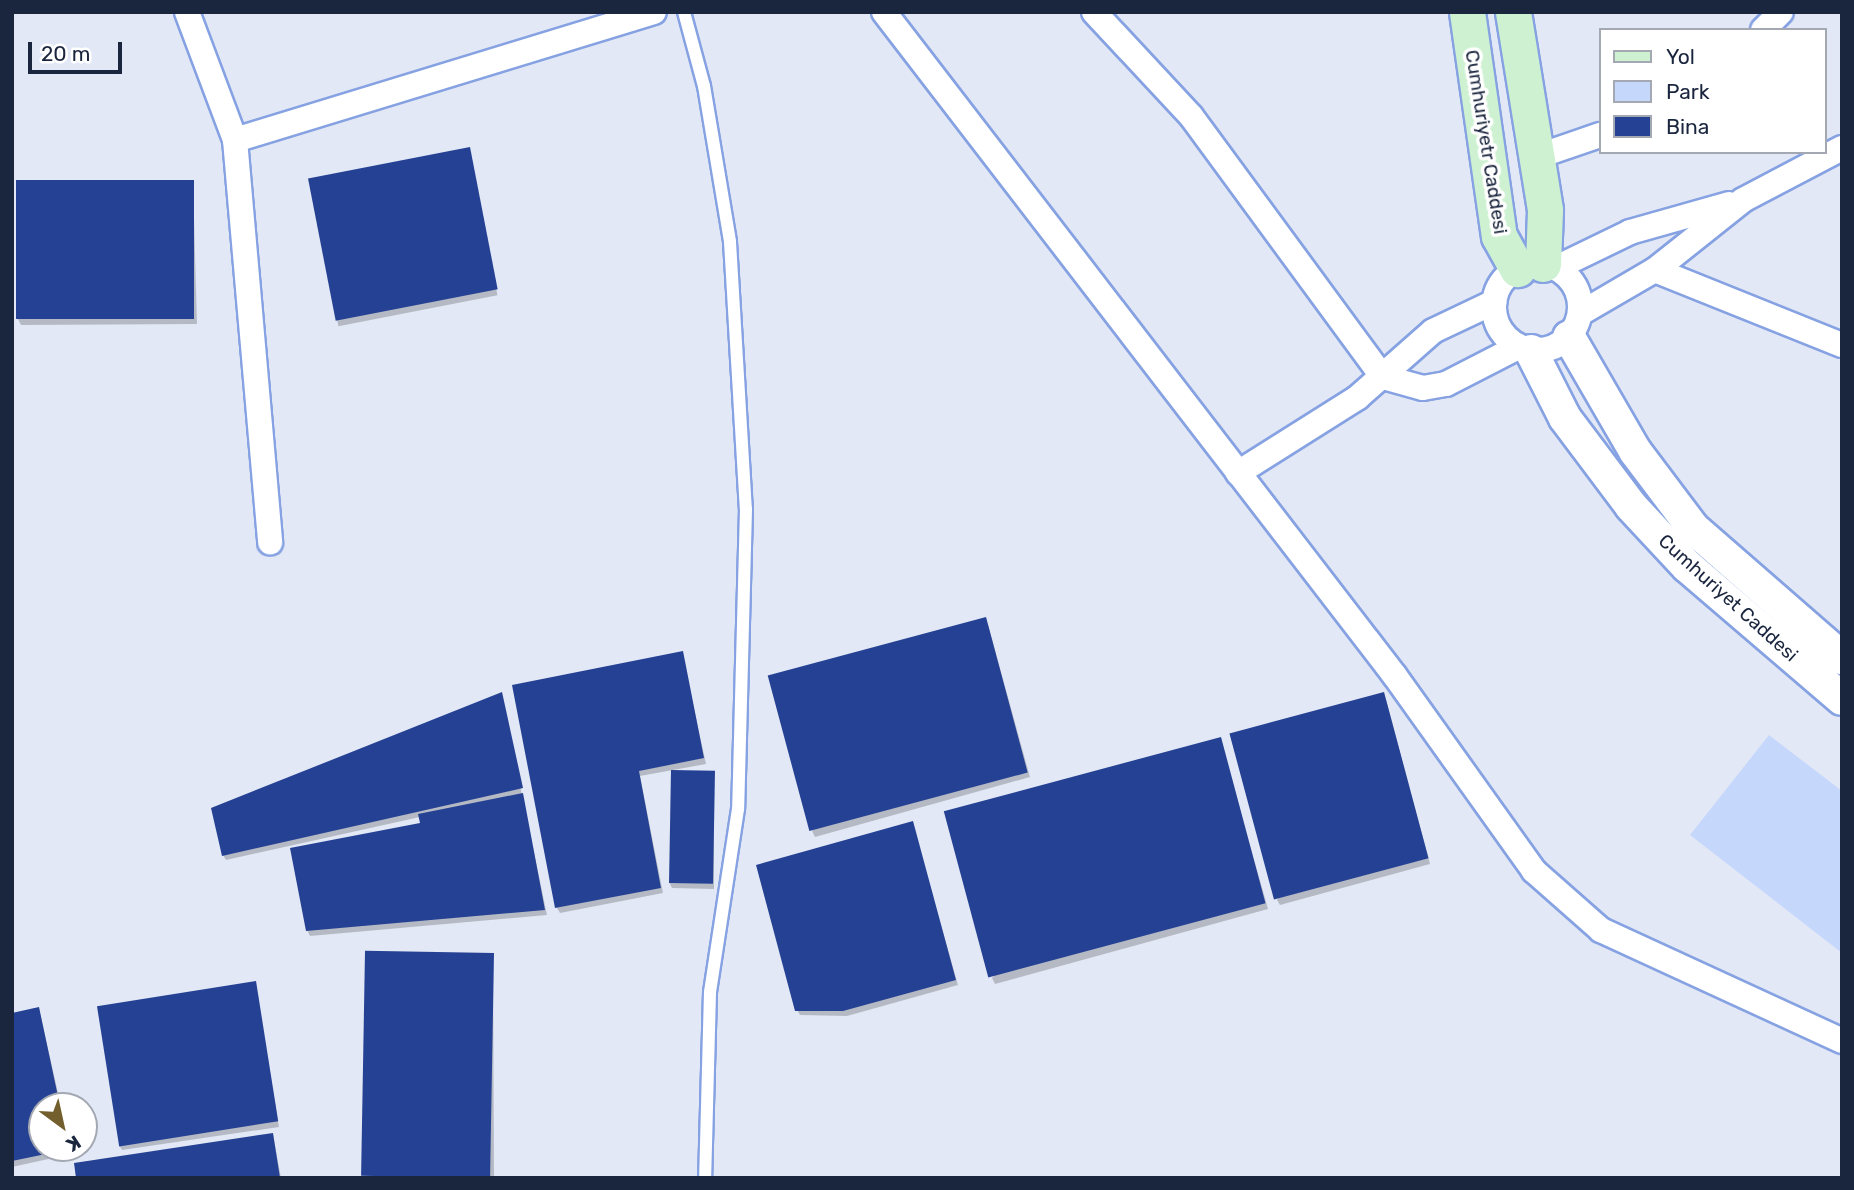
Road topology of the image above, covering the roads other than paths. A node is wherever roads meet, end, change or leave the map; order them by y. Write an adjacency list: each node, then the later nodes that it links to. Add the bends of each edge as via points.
1 (187, 12): 11 (street)
2 (654, 12): 11 (street)
3 (684, 12): 27 (lane, via 704,86 730,242 747,509 738,809 710,992)
4 (884, 12): 22 (street)
5 (1094, 12): 21 (street, via 1191,116)
6 (1467, 12): 15 (main road, Cumhuriyetr Caddesi, via 1499,236)
7 (1513, 12): 13 (main road)
8 (1781, 12): 9 (street)
9 (1765, 28)
10 (1598, 136): 13 (street)
11 (235, 140): 23 (street)
12 (1842, 148): 14 (street)
13 (1536, 157): 15 (main road, via 1545,210)
14 (1743, 200): 15 (street, via 1630,232); 16 (street)
15 (1539, 267): 17 (street); 18 (street, via 1576,287)
16 (1655, 270): 18 (street); 19 (street)
17 (1494, 302): 20 (street, via 1498,328); 21 (street, via 1433,331)
18 (1575, 325): 20 (street); 24 (street, Cumhuriyet Caddesi, via 1634,451 1693,528)
19 (1842, 345)
20 (1525, 349): 21 (street, via 1446,384 1423,388); 25 (street, Cumhuriyet Caddesi, via 1565,418 1631,506 1687,566)
21 (1383, 377): 22 (street)
22 (1238, 473): 26 (street, via 1534,872 1566,904 1646,954)
23 (270, 542)
24 (1842, 658)
25 (1842, 699)
26 (1842, 1041)
27 (705, 1178)

